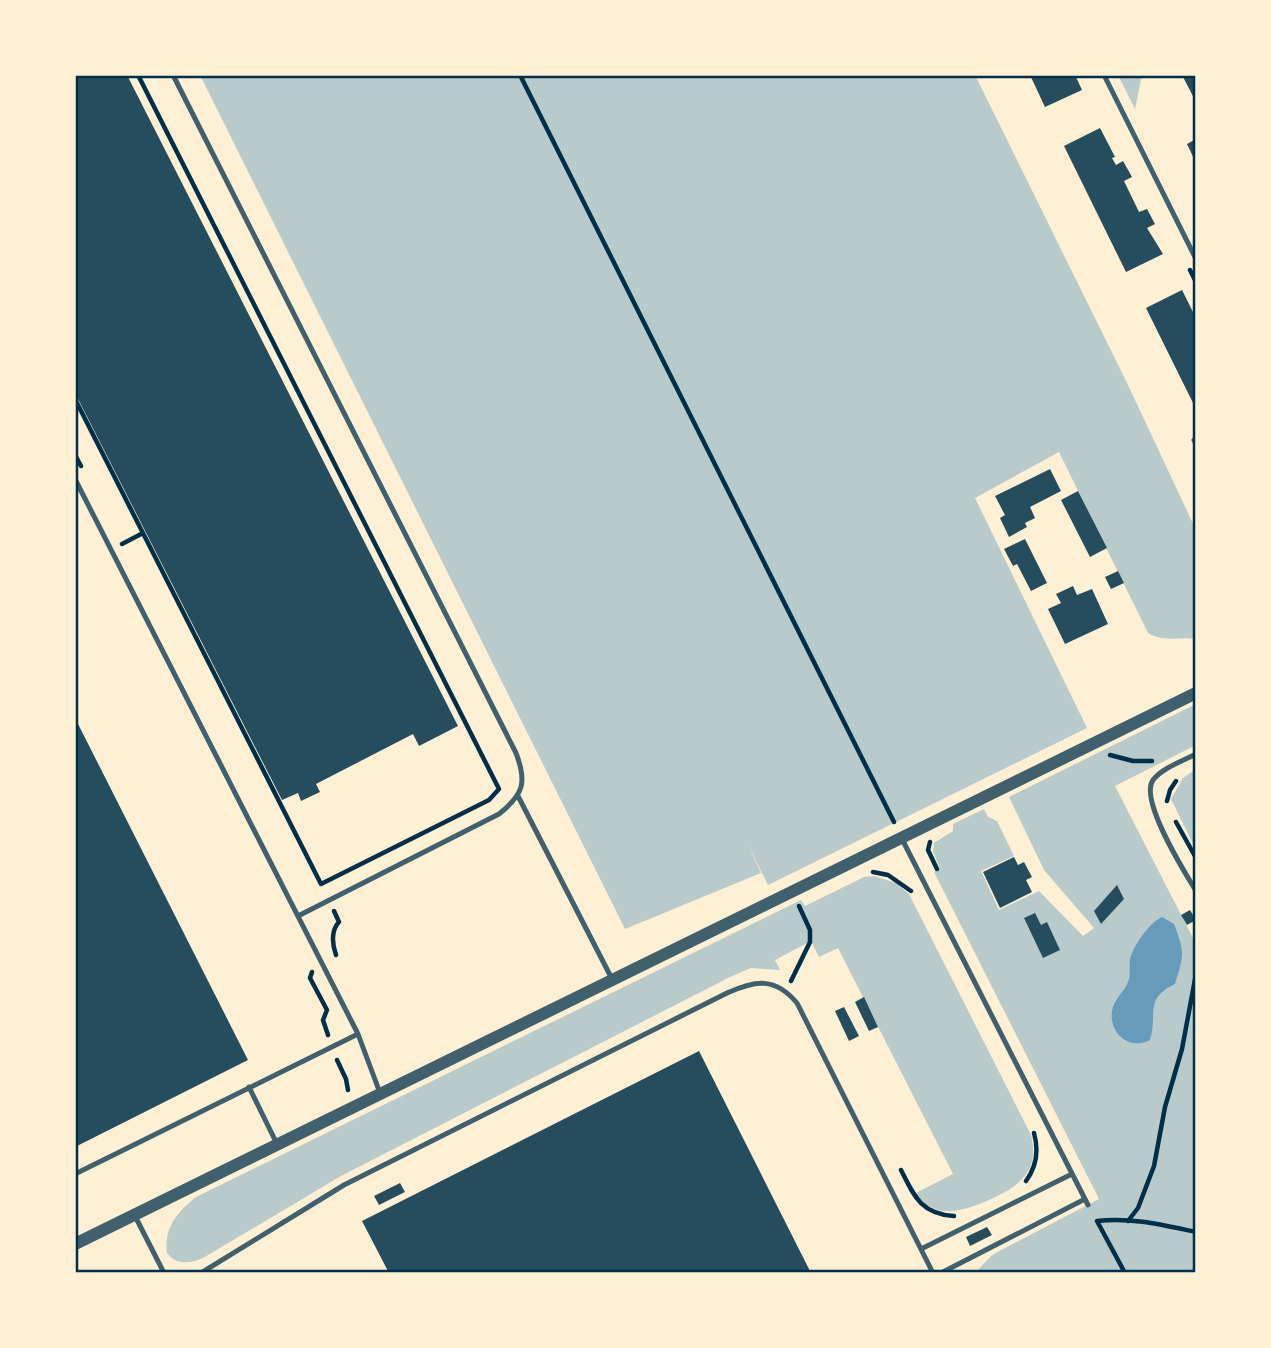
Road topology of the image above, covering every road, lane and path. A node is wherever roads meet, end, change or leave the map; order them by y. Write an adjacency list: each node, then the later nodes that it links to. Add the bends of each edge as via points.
1 (138, 75): 21 (path, via 499,789 489,800)
2 (173, 75): 13 (lane, via 516,753 523,771)
3 (520, 75): 17 (path)
4 (1104, 75): 5 (lane)
5 (1196, 258)
6 (75, 400): 21 (path)
7 (75, 479): 26 (lane)
8 (1196, 693): 17 (street)
9 (1196, 754): 11 (lane)
10 (1106, 755): 11 (path, via 1133,761)
11 (1185, 760): 22 (lane, via 1159,775 1149,795)
12 (1179, 778): 14 (path, via 1168,795)
13 (518, 796): 24 (lane, via 499,814); 29 (lane)
14 (1169, 809)
15 (1176, 821): 18 (path)
16 (934, 837): 19 (path, via 928,850)
17 (902, 839): 29 (street); 39 (lane)
18 (1196, 858)
19 (937, 869)
20 (865, 873): 23 (path, via 888,875)
21 (321, 884): 24 (path)
22 (1196, 891)
23 (914, 894)
24 (328, 900): 26 (lane); 27 (path, via 339,922 333,939 337,958)
25 (803, 903): 30 (path, via 799,907 810,930 810,942)
26 (298, 916): 27 (lane)
27 (323, 966): 31 (path, via 312,971); 32 (lane)
28 (1196, 974): 45 (path, via 1154,1166)
29 (612, 979): 34 (street)
30 (791, 983)
31 (315, 988)
32 (358, 1034): 33 (lane); 34 (lane)
33 (249, 1087): 36 (lane); 38 (lane)
34 (380, 1093): 36 (street)
35 (1033, 1131): 40 (path, via 1036,1162)
36 (277, 1144): 42 (street)
37 (901, 1170): 43 (path, via 918,1202 941,1215)
38 (75, 1174)
39 (1072, 1174): 41 (lane); 48 (lane)
40 (1021, 1186)
41 (1086, 1202): 44 (path); 52 (lane)
42 (134, 1214): 47 (street); 49 (lane)
43 (962, 1216)
44 (1097, 1221): 45 (path); 53 (path)
45 (1128, 1221): 46 (path)
46 (1196, 1232)
47 (75, 1244)
48 (921, 1249): 50 (lane, via 797,1003 787,991 770,983 727,993 344,1185); 51 (lane)
49 (164, 1273)
50 (201, 1273)
51 (933, 1273)
52 (941, 1273)
53 (1125, 1273)

